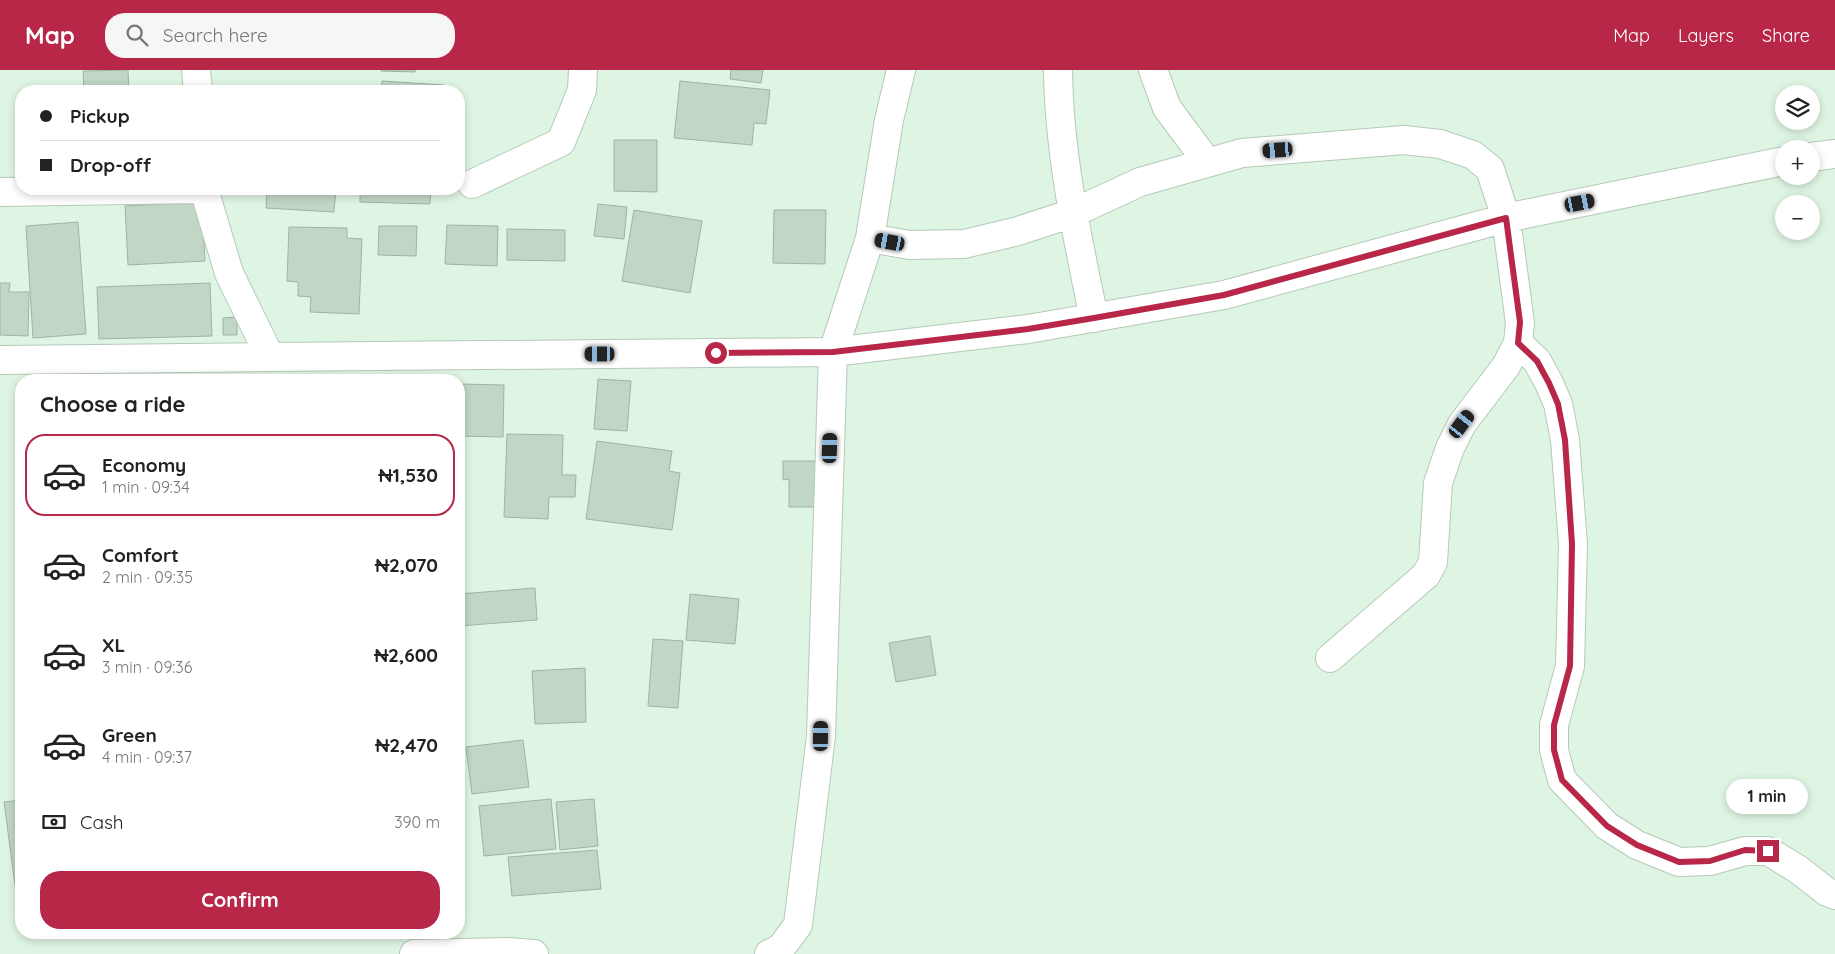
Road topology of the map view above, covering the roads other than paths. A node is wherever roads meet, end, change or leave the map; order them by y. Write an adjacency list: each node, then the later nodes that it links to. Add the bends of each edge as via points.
1 (196, 70): 6 (street)
2 (582, 70): 11 (street, via 582,90 561,142)
3 (901, 70): 17 (street, via 889,120)
4 (1058, 70): 15 (street, via 1058,110)
5 (1153, 70): 9 (street, via 1167,108)
6 (197, 85)
7 (1835, 154): 8 (street)
8 (1820, 156)
9 (1208, 163): 15 (street, via 1140,182); 16 (street, via 1242,153 1404,140 1440,144 1473,155 1490,169)
10 (1775, 163): 16 (street)
11 (472, 184)
12 (0, 192): 13 (street)
13 (15, 192)
14 (206, 195): 21 (street, via 229,273)
15 (1073, 213): 17 (street, via 964,244 909,245); 18 (street)
16 (1506, 218): 18 (street, via 1224,295); 19 (street, via 1520,322)
17 (870, 238): 20 (street)
18 (1094, 318): 20 (street)
19 (1518, 343): 23 (street, via 1506,366 1462,424 1450,448 1438,483 1433,562 1426,575); 24 (street, via 1537,361 1549,383 1558,404 1565,440 1572,544 1570,666 1554,725 1554,750 1562,780 1607,826 1637,845 1679,862 1710,861 1745,850 1768,851)
20 (833, 352): 21 (street); 27 (street, via 821,736 798,925 781,948)
21 (270, 357): 22 (street)
22 (0, 360)
23 (1330, 658)
24 (1835, 895)
25 (414, 954): 26 (street)
26 (534, 954)
27 (769, 954)

